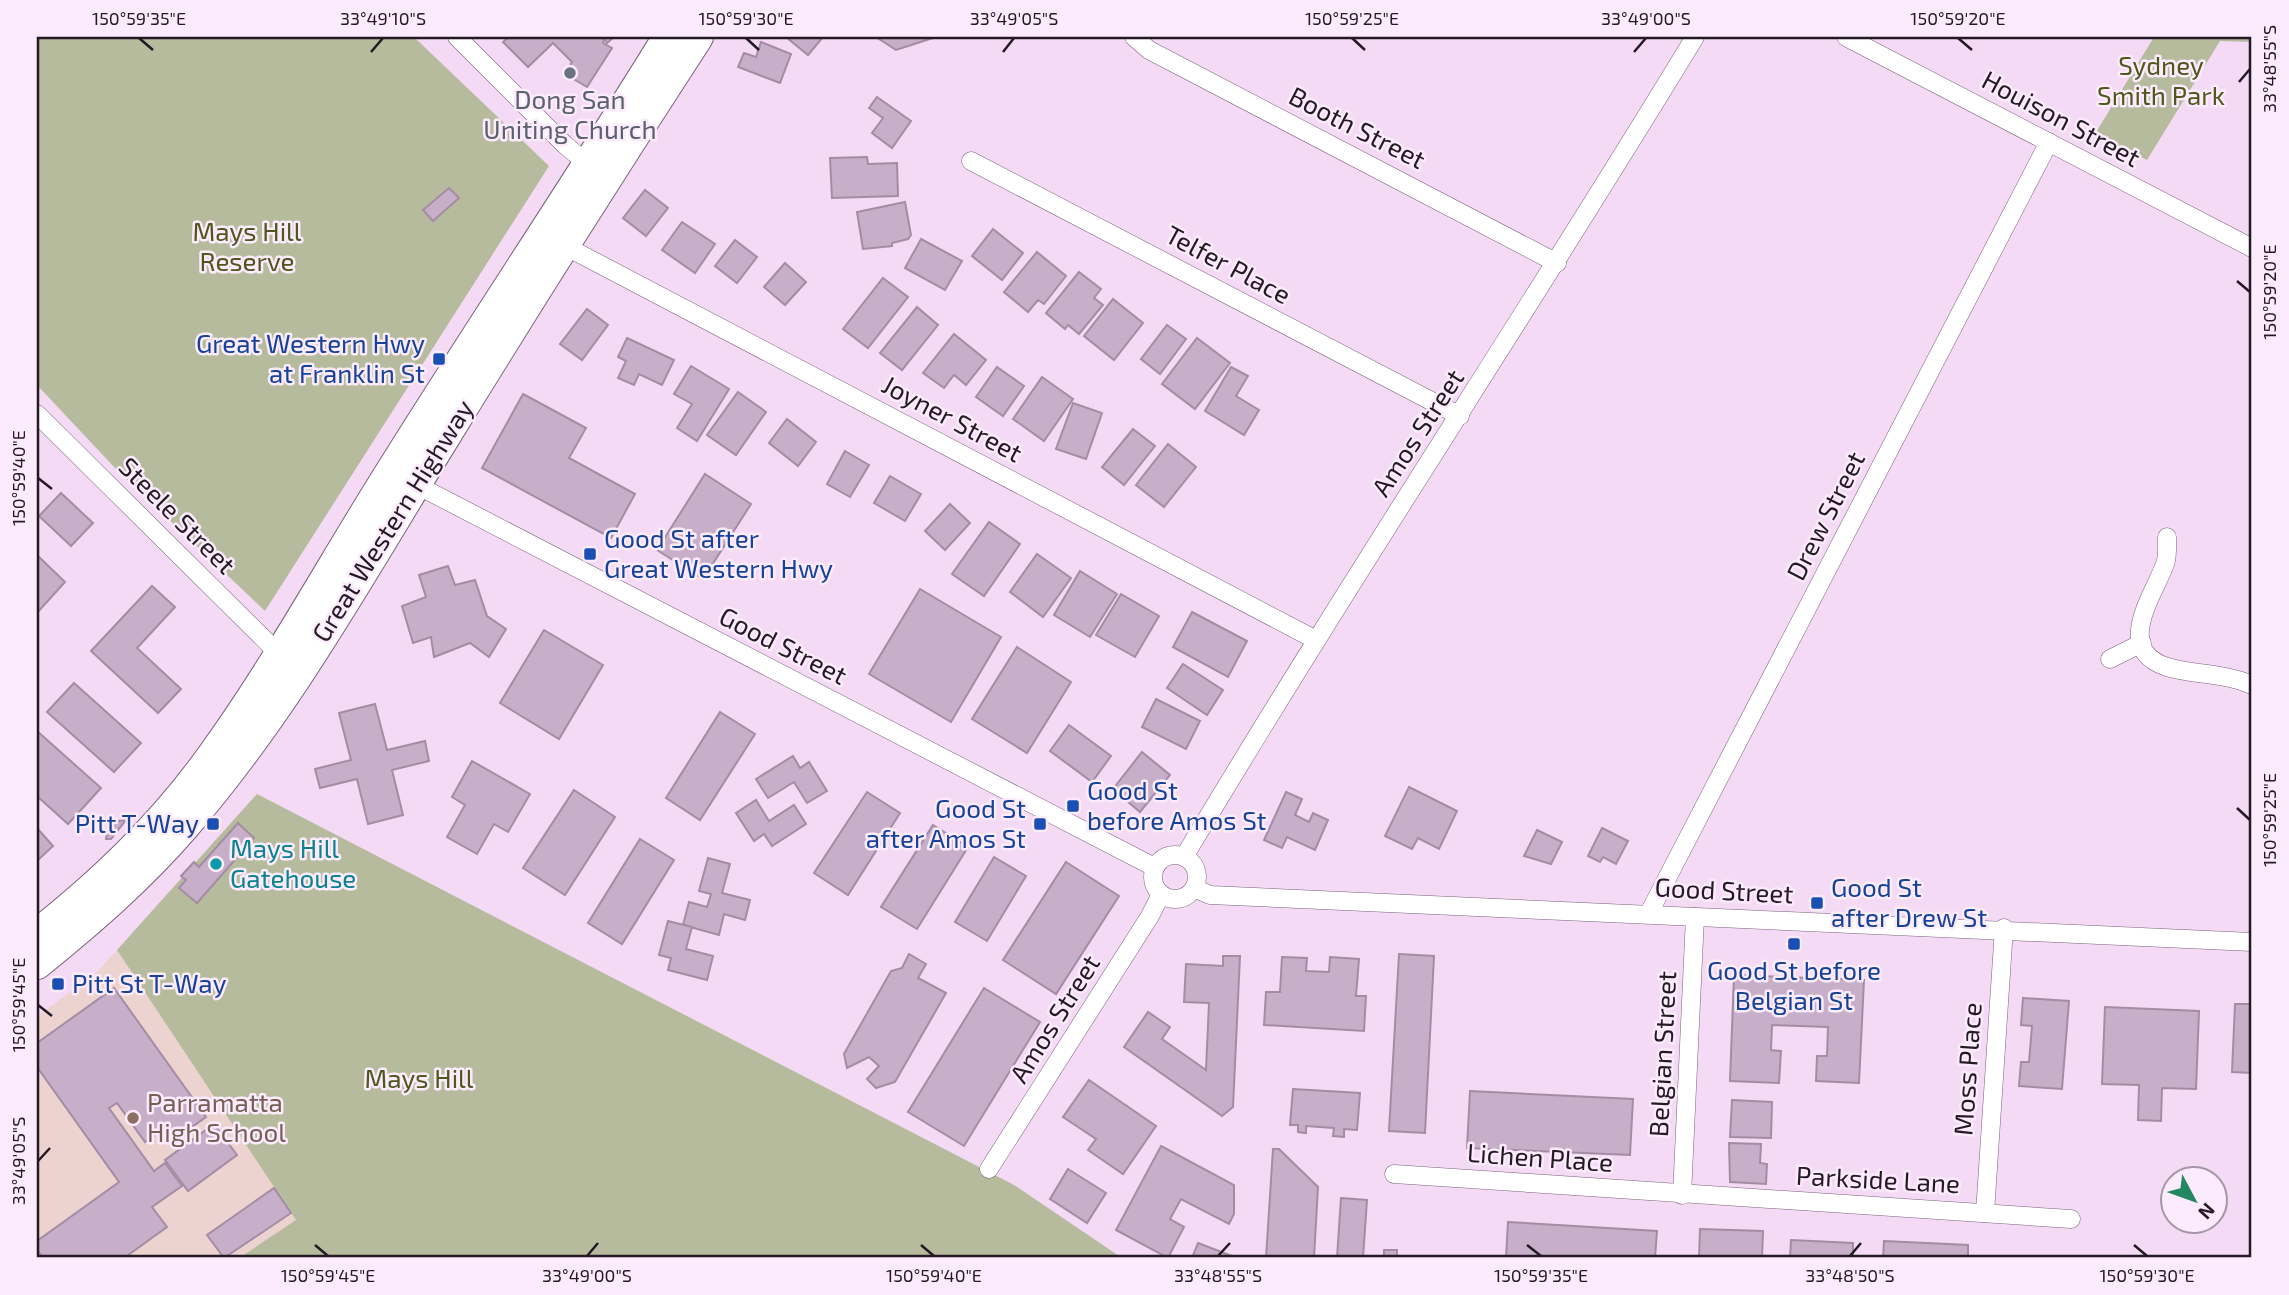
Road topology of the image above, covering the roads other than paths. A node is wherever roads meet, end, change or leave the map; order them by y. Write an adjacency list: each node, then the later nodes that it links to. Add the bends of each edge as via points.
1 (457, 37): 9 (street)
2 (668, 37): 9 (highway, Great Western Highway)
3 (698, 37): 10 (highway, Great Western Highway)
4 (1134, 37): 12 (street, Booth Street, via 1149,50)
5 (1695, 37): 12 (street, Amos Street)
6 (1846, 37): 7 (street, Houison Street)
7 (2049, 142): 11 (street, Houison Street); 26 (street, Drew Street)
8 (971, 161): 13 (street, Telfer Place)
9 (589, 165): 15 (highway, Great Western Highway)
10 (563, 245): 15 (highway, Great Western Highway); 17 (street, Joyner Street)
11 (2252, 248)
12 (1557, 263): 13 (street, Amos Street)
13 (1460, 416): 17 (street, Amos Street)
14 (40, 424): 19 (street, Steele Street)
15 (403, 478): 19 (highway, Great Western Highway); 23 (street, Good Street); 31 (highway, Great Western Highway, via 299,671 221,782 101,912)
16 (2167, 537): 18 (street, via 2165,566 2140,619)
17 (1316, 640): 22 (street, Amos Street)
18 (2142, 643): 20 (street); 21 (street, via 2163,665)
19 (279, 654): 29 (highway, Great Western Highway, via 210,758 163,816 115,867)
20 (2110, 659)
21 (2252, 685)
22 (1185, 857): 23 (street, via 1168,856); 24 (street, via 1196,870)
23 (1154, 867): 25 (street, via 1154,884)
24 (1194, 888): 25 (street, via 1181,899); 26 (street, Good Street, via 1210,895)
25 (1161, 894): 32 (street, Amos Street)
26 (1649, 914): 27 (street, Good Street)
27 (1695, 917): 28 (street, Good Street); 34 (street, Belgian Street)
28 (2004, 928): 30 (street, Good Street); 35 (street, Moss Place)
29 (37, 934)
30 (2252, 942)
31 (37, 964)
32 (989, 1169)
33 (1394, 1174): 34 (street, Lichen Place)
34 (1682, 1195): 35 (street, Parkside Lane)
35 (1985, 1213): 36 (street, Parkside Lane)
36 (2071, 1219)

